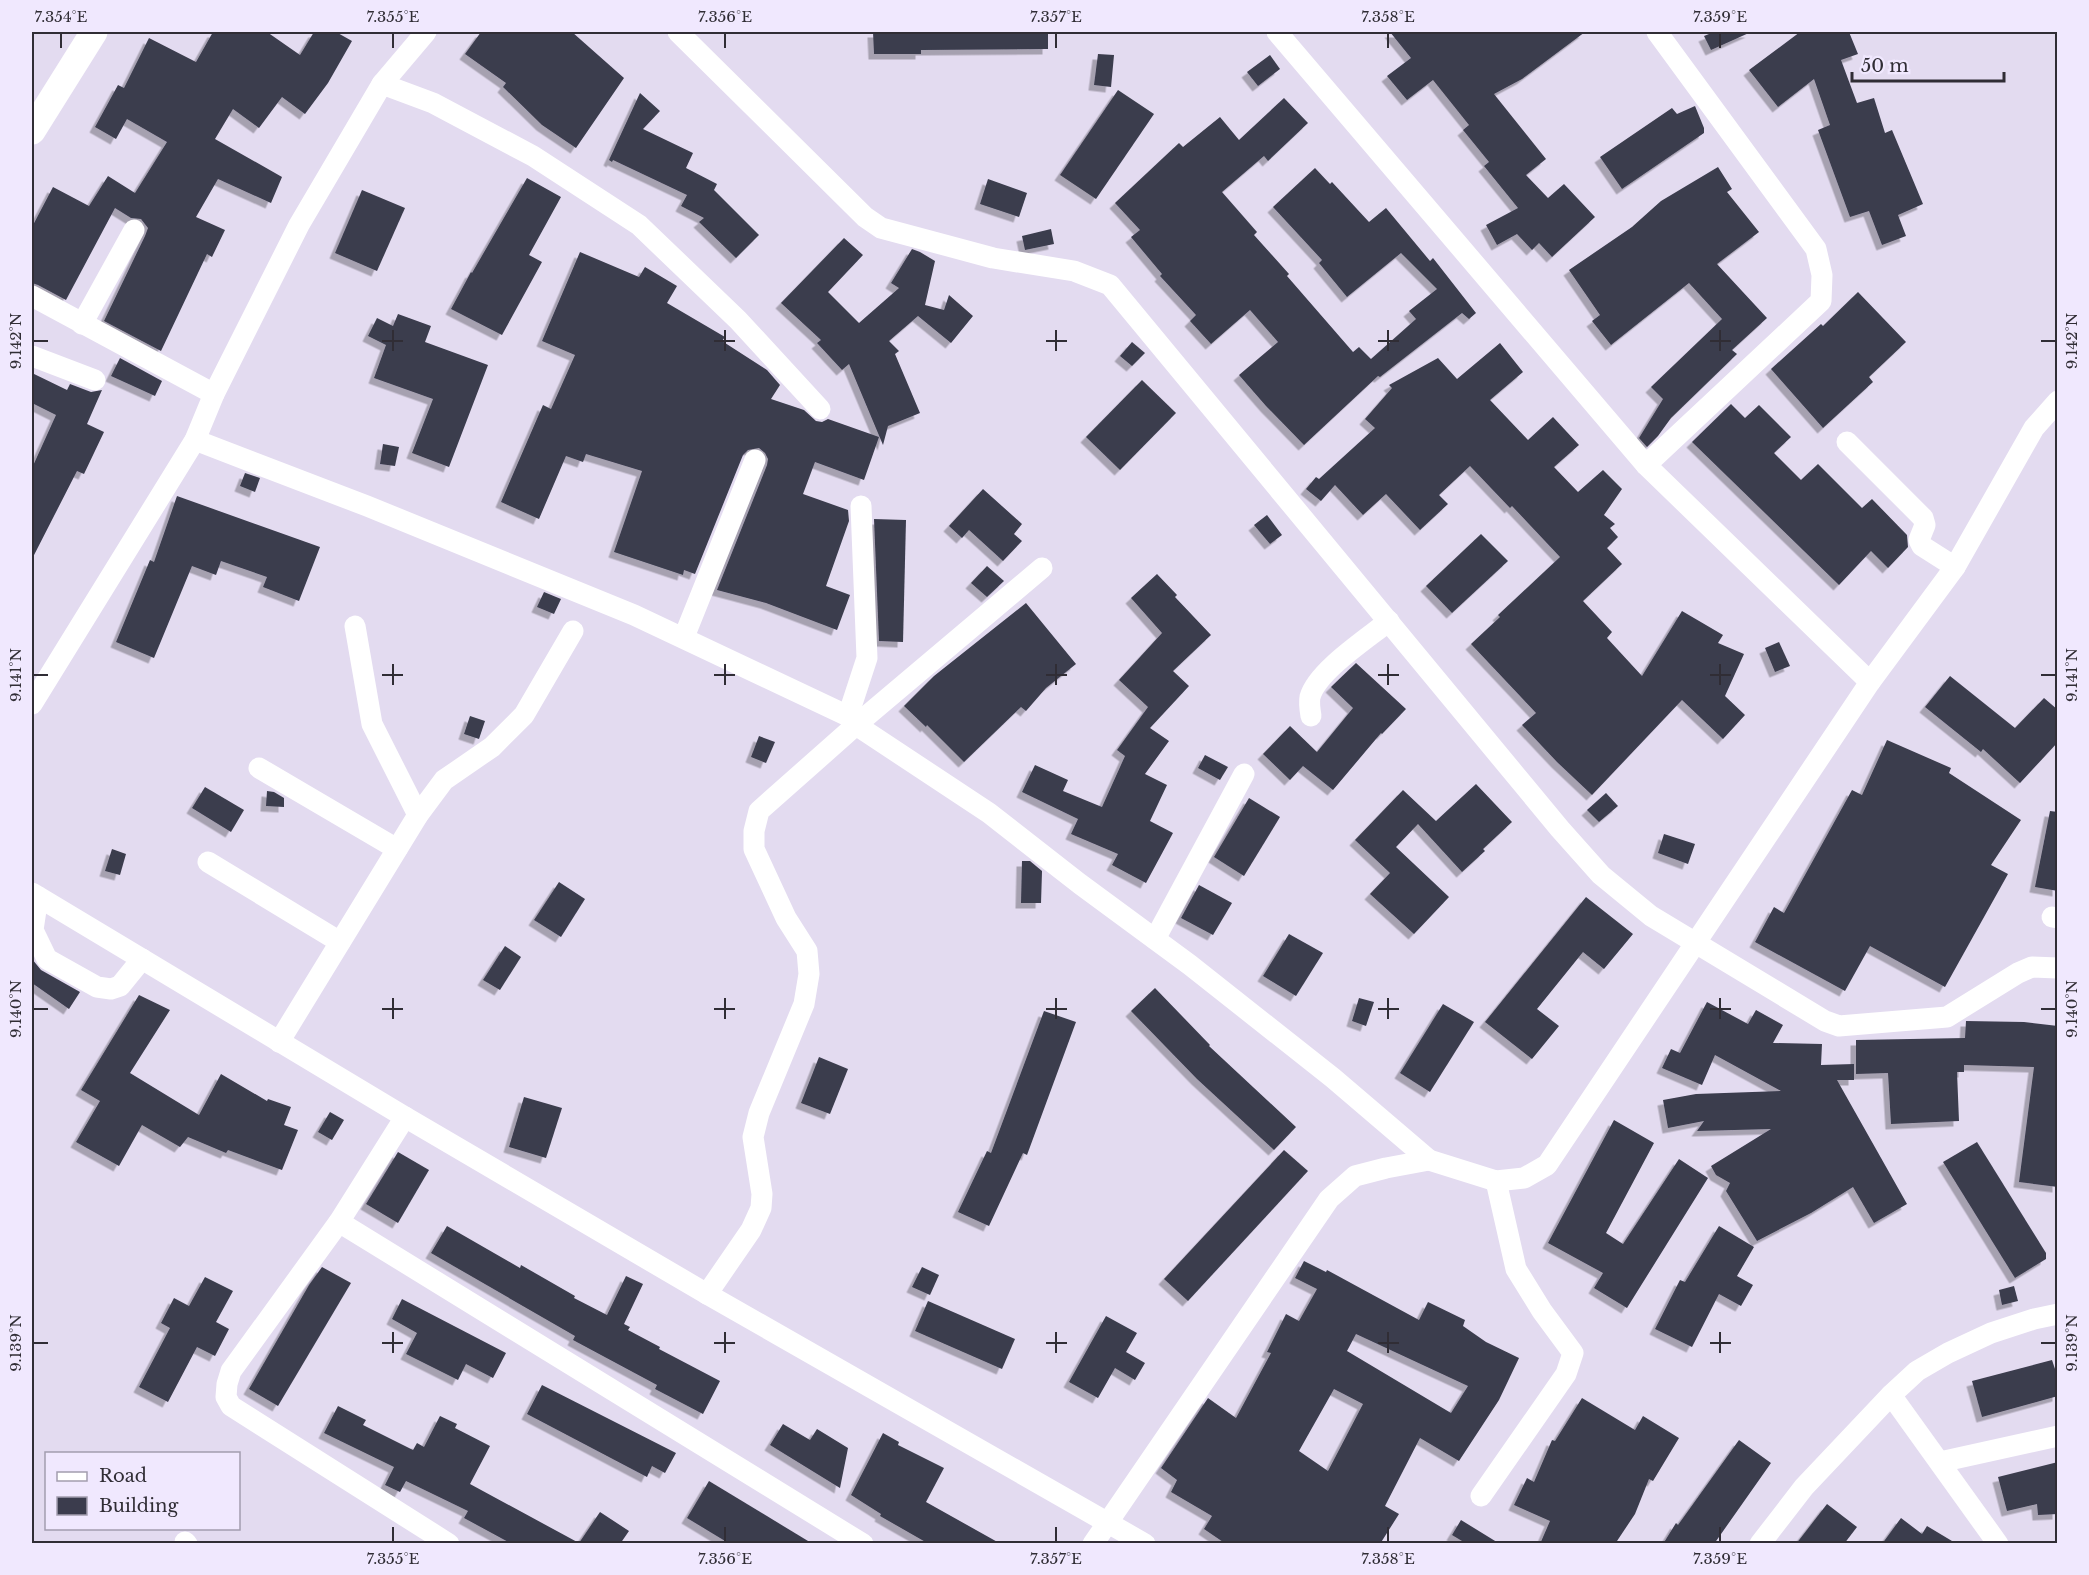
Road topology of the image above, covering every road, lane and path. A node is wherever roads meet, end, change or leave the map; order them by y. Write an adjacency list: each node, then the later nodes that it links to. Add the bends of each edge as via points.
1 (94, 32): 7 (main road)
2 (426, 32): 6 (street)
3 (678, 32): 23 (street, via 880,228 993,258 1074,271 1110,285)
4 (1277, 32): 19 (street)
5 (1657, 32): 19 (street, via 1816,249 1822,275 1821,302)
6 (382, 84): 13 (street, via 299,225); 15 (street, via 433,103 533,156 639,225 738,320)
7 (32, 131)
8 (134, 230): 10 (street)
9 (32, 296): 10 (street)
10 (82, 324): 13 (street)
11 (32, 356): 12 (street)
12 (95, 380)
13 (214, 394): 16 (street)
14 (2058, 401): 21 (street, via 2034,428)
15 (820, 409)
16 (195, 440): 26 (street, via 378,510); 28 (street)
17 (1847, 442): 21 (street, via 1923,518 1925,525 1919,540 1922,546)
18 (755, 460): 26 (street)
19 (1646, 465): 27 (street)
20 (861, 506): 30 (street, via 867,658)
21 (1954, 567): 27 (street)
22 (1042, 568): 30 (street)
23 (1389, 621): 29 (street, via 1343,656 1316,684 1310,698); 39 (street, via 1601,875 1651,916)
24 (356, 626): 33 (street, via 372,724)
25 (573, 631): 33 (street, via 524,715 492,747 444,780)
26 (684, 637): 30 (street)
27 (1870, 682): 39 (street)
28 (32, 704)
29 (1311, 716)
30 (852, 720): 37 (street, via 989,813); 47 (street, via 759,812 754,831 754,849 786,918 807,951 809,974 804,1004 753,1137 761,1208 751,1230)
31 (259, 768): 34 (street)
32 (1244, 774): 37 (street)
33 (418, 816): 34 (street)
34 (397, 849): 38 (street)
35 (208, 862): 38 (street)
36 (35, 895): 40 (street); 40 (street, via 33,930 48,959 97,987 111,989 120,986)
37 (1155, 939): 44 (street, via 1333,1078)
38 (340, 942): 42 (street)
39 (1695, 943): 41 (street, via 1839,1026 1947,1017 2018,973 2032,967); 45 (street, via 1547,1165 1524,1178)
40 (142, 959): 42 (street)
41 (2058, 968)
42 (279, 1042): 43 (street)
43 (405, 1117): 46 (street); 47 (street)
44 (1429, 1160): 45 (street); 53 (street, via 1356,1176 1329,1199)
45 (1496, 1181): 52 (street, via 1516,1269 1573,1353 1566,1374)
46 (339, 1222): 54 (street, via 231,1371 226,1397 231,1406 246,1416); 55 (street)
47 (707, 1294): 53 (street)
48 (2058, 1314): 49 (street, via 1991,1333 1948,1353 1917,1371)
49 (1890, 1395): 51 (street); 58 (street, via 1804,1487)
50 (2058, 1436): 51 (street)
51 (1940, 1462): 59 (street)
52 (1481, 1496)
53 (1107, 1521): 56 (street); 57 (street)
54 (449, 1544)
55 (862, 1544)
56 (1093, 1544)
57 (1145, 1544)
58 (1760, 1544)
59 (1998, 1544)

